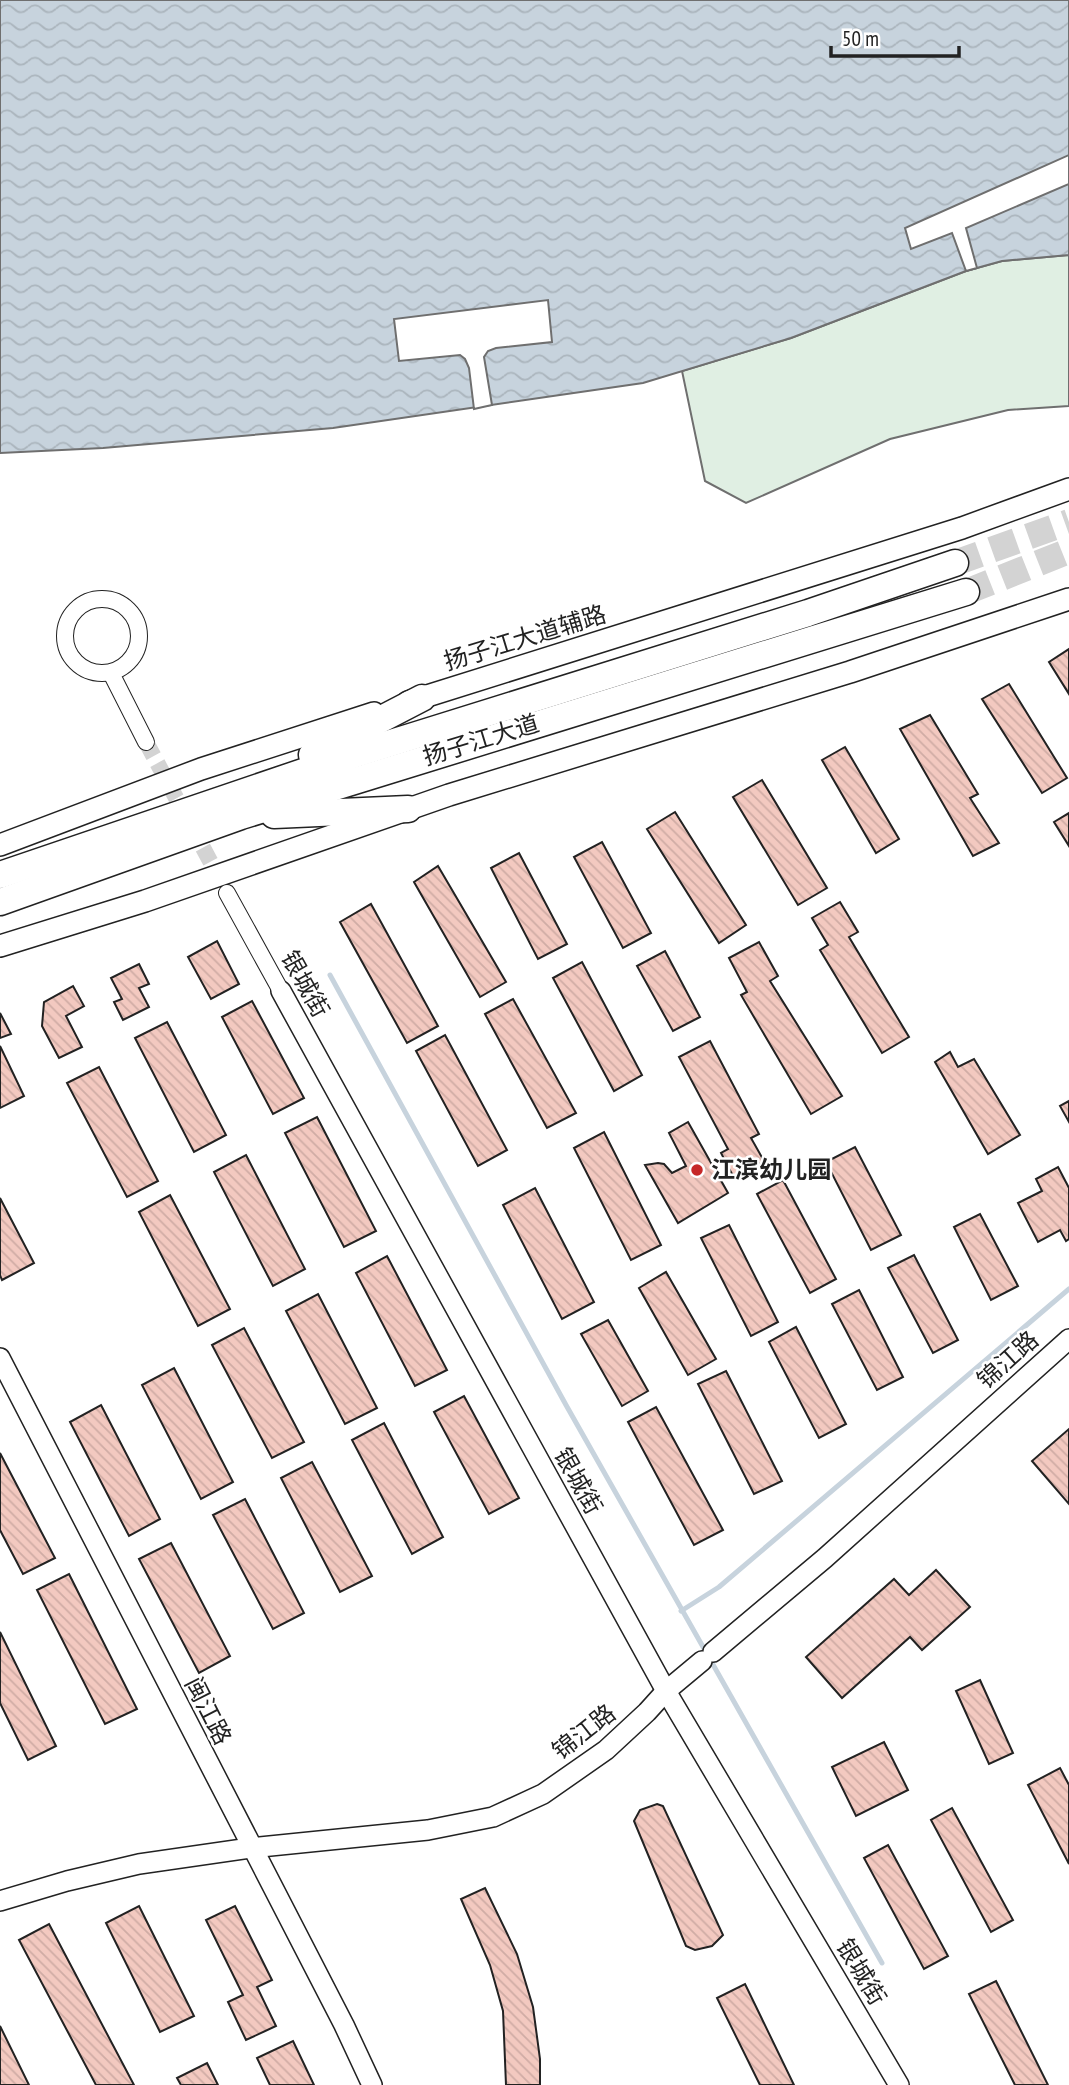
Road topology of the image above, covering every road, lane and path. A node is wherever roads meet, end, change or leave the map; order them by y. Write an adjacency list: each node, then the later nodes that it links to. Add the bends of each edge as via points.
1 (1069, 489): 6 (main road, 扬子江大道辅路, via 962,528)
2 (956, 563): 8 (highway, 扬子江大道)
3 (966, 592): 8 (highway, 扬子江大道)
4 (1069, 599): 9 (main road)
5 (111, 673): 5 (street, via 132,659 139,635 137,623 122,604 97,599 75,609 64,631 65,643 69,654 87,671); 7 (street)
6 (422, 698): 8 (highway); 10 (main road, 扬子江大道辅路, via 201,769)
7 (146, 742)
8 (241, 804): 9 (highway); 11 (highway, 扬子江大道); 13 (highway, 扬子江大道)
9 (408, 809): 14 (main road)
10 (0, 845)
11 (0, 875)
12 (227, 893): 15 (street, 银城街)
13 (0, 902)
14 (0, 946)
15 (281, 991): 18 (street, 银城街)
16 (1069, 1339): 18 (street, 锦江路, via 825,1558)
17 (0, 1358): 19 (street, 闽江路)
18 (666, 1691): 19 (street, 锦江路, via 606,1750 543,1794 493,1818 428,1830); 22 (street, 银城街)
19 (250, 1848): 20 (street, 锦江路, via 139,1864); 21 (street, 闽江路)
20 (0, 1901)
21 (372, 2085)
22 (899, 2085)

